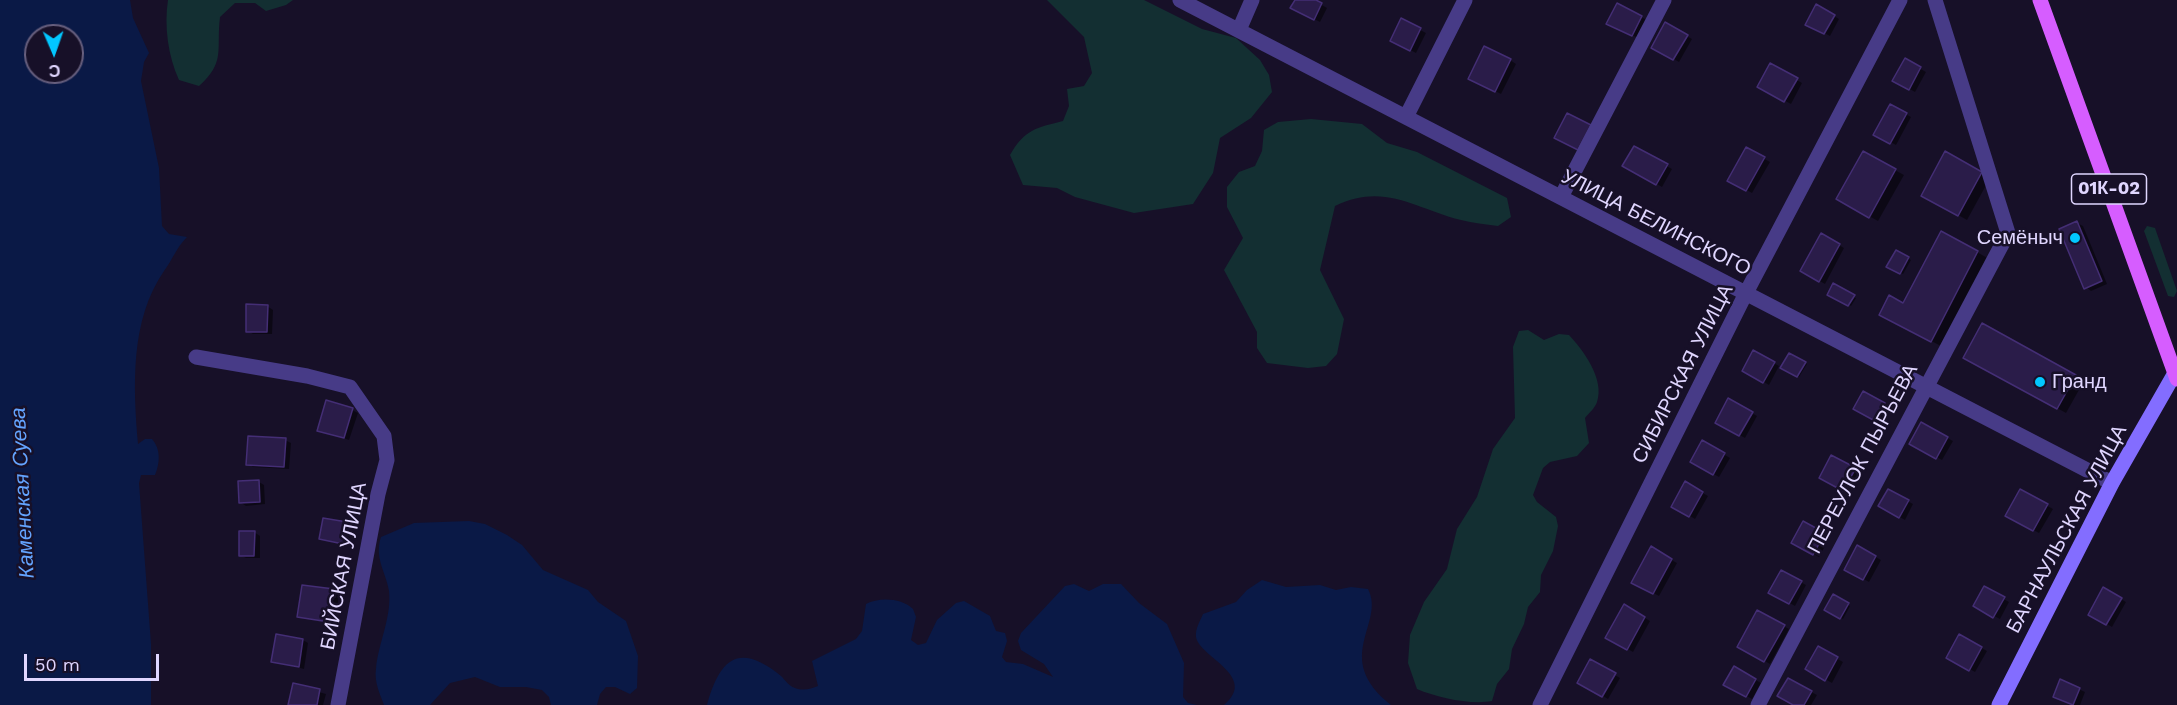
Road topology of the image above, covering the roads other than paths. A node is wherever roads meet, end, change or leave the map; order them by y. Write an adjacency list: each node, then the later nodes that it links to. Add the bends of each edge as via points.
1 (1180, 0): 8 (street, УЛИЦА БЕЛИНСКОГО)
2 (1252, 0): 8 (street)
3 (1465, 0): 9 (street)
4 (1664, 0): 10 (street)
5 (1900, 0): 11 (street, СИБИРСКАЯ УЛИЦА)
6 (1935, 0): 14 (street, ПЕРЕУЛОК ПЫРЬЕВА, via 2008,233)
7 (2040, 0): 13 (main road, 01К-02)
8 (1239, 30): 9 (street, УЛИЦА БЕЛИНСКОГО)
9 (1406, 117): 10 (street, УЛИЦА БЕЛИНСКОГО)
10 (1561, 197): 11 (street, УЛИЦА БЕЛИНСКОГО)
11 (1746, 293): 14 (street, УЛИЦА БЕЛИНСКОГО); 17 (street, СИБИРСКАЯ УЛИЦА)
12 (196, 357): 16 (street, БИЙСКАЯ УЛИЦА, via 350,387 384,436 387,460)
13 (2176, 376): 15 (street, БАРНАУЛЬСКАЯ УЛИЦА)
14 (1925, 385): 15 (street, УЛИЦА БЕЛИНСКОГО); 18 (street, ПЕРЕУЛОК ПЫРЬЕВА)
15 (2112, 483): 19 (street, БАРНАУЛЬСКАЯ УЛИЦА)
16 (338, 705)
17 (1540, 705)
18 (1758, 705)
19 (1999, 705)

